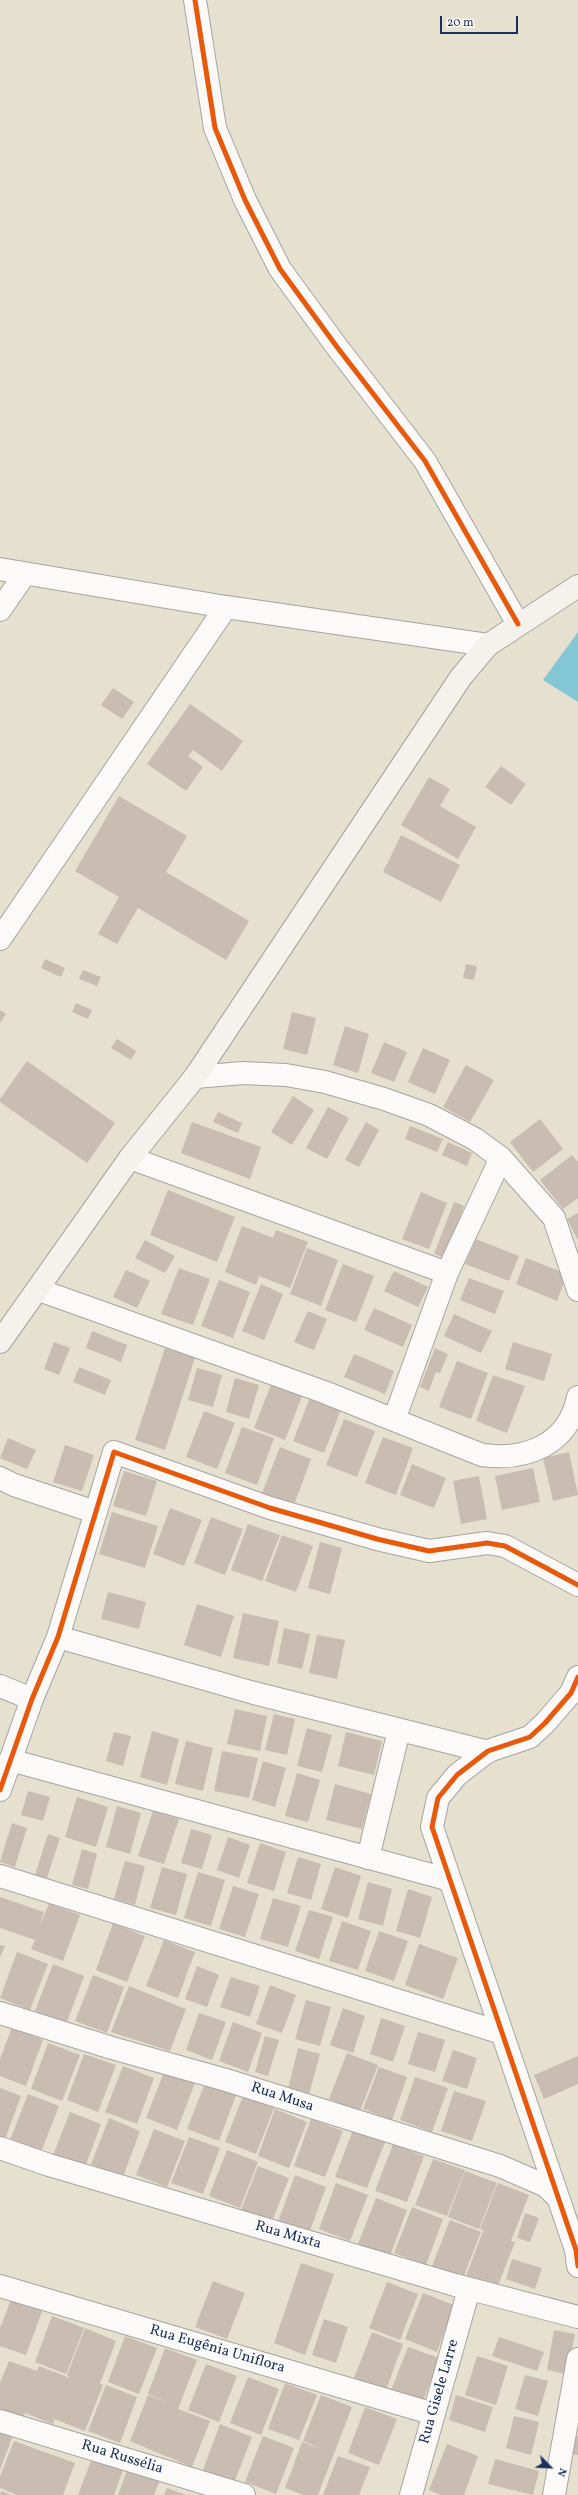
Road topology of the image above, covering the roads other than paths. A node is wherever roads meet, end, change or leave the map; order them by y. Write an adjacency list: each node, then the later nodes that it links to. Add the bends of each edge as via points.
1 (195, 0): 7 (street, via 215,128 245,200 280,269 425,461)
2 (0, 569): 3 (street)
3 (25, 574): 5 (street); 6 (street)
4 (578, 586): 7 (main road)
5 (226, 607): 8 (street); 9 (street)
6 (0, 610)
7 (518, 624): 8 (main road)
8 (488, 645): 10 (main road, via 461,677)
9 (0, 939)
10 (195, 1077): 11 (main road); 12 (street, via 243,1073 286,1075 325,1082 429,1115 475,1139)
11 (130, 1158): 13 (street); 14 (main road)
12 (501, 1158): 13 (street); 15 (street, via 554,1218)
13 (447, 1273): 18 (street)
14 (39, 1290): 16 (main road); 18 (street)
15 (578, 1290)
16 (0, 1342)
17 (578, 1397): 18 (street, via 574,1415 551,1442 528,1454 510,1458 482,1456)
18 (394, 1420)
19 (0, 1478): 20 (street)
20 (95, 1512): 21 (street, via 114,1452 270,1508 377,1539 429,1551 487,1543 505,1546); 22 (street)
21 (578, 1584)
22 (58, 1637): 25 (street); 26 (street, via 254,1693)
23 (578, 1677): 27 (street, via 571,1693 530,1737)
24 (0, 1686): 25 (street)
25 (32, 1699): 28 (street)
26 (399, 1730): 27 (street); 30 (street)
27 (488, 1752): 32 (street, via 457,1775 438,1798 432,1827)
28 (10, 1760): 29 (street); 30 (street)
29 (0, 1790)
30 (368, 1858): 32 (street)
31 (0, 1876): 34 (street)
32 (450, 1880): 34 (street)
33 (0, 2012): 36 (street, Rua Musa, via 500,2166 546,2186)
34 (502, 2033): 36 (street)
35 (0, 2148): 39 (street, Rua Mixta, via 49,2165)
36 (557, 2197): 37 (street, via 576,2250)
37 (578, 2266)
38 (0, 2286): 42 (street, Rua Eugênia Uniflora)
39 (469, 2288): 40 (street, Rua Mixta); 42 (street, Rua Gisele Larre)
40 (578, 2317)
41 (578, 2359): 46 (street)
42 (434, 2414): 45 (street, Rua Gisele Larre)
43 (0, 2422): 44 (street, Rua Russélia)
44 (244, 2495)
45 (410, 2495)
46 (554, 2495)

